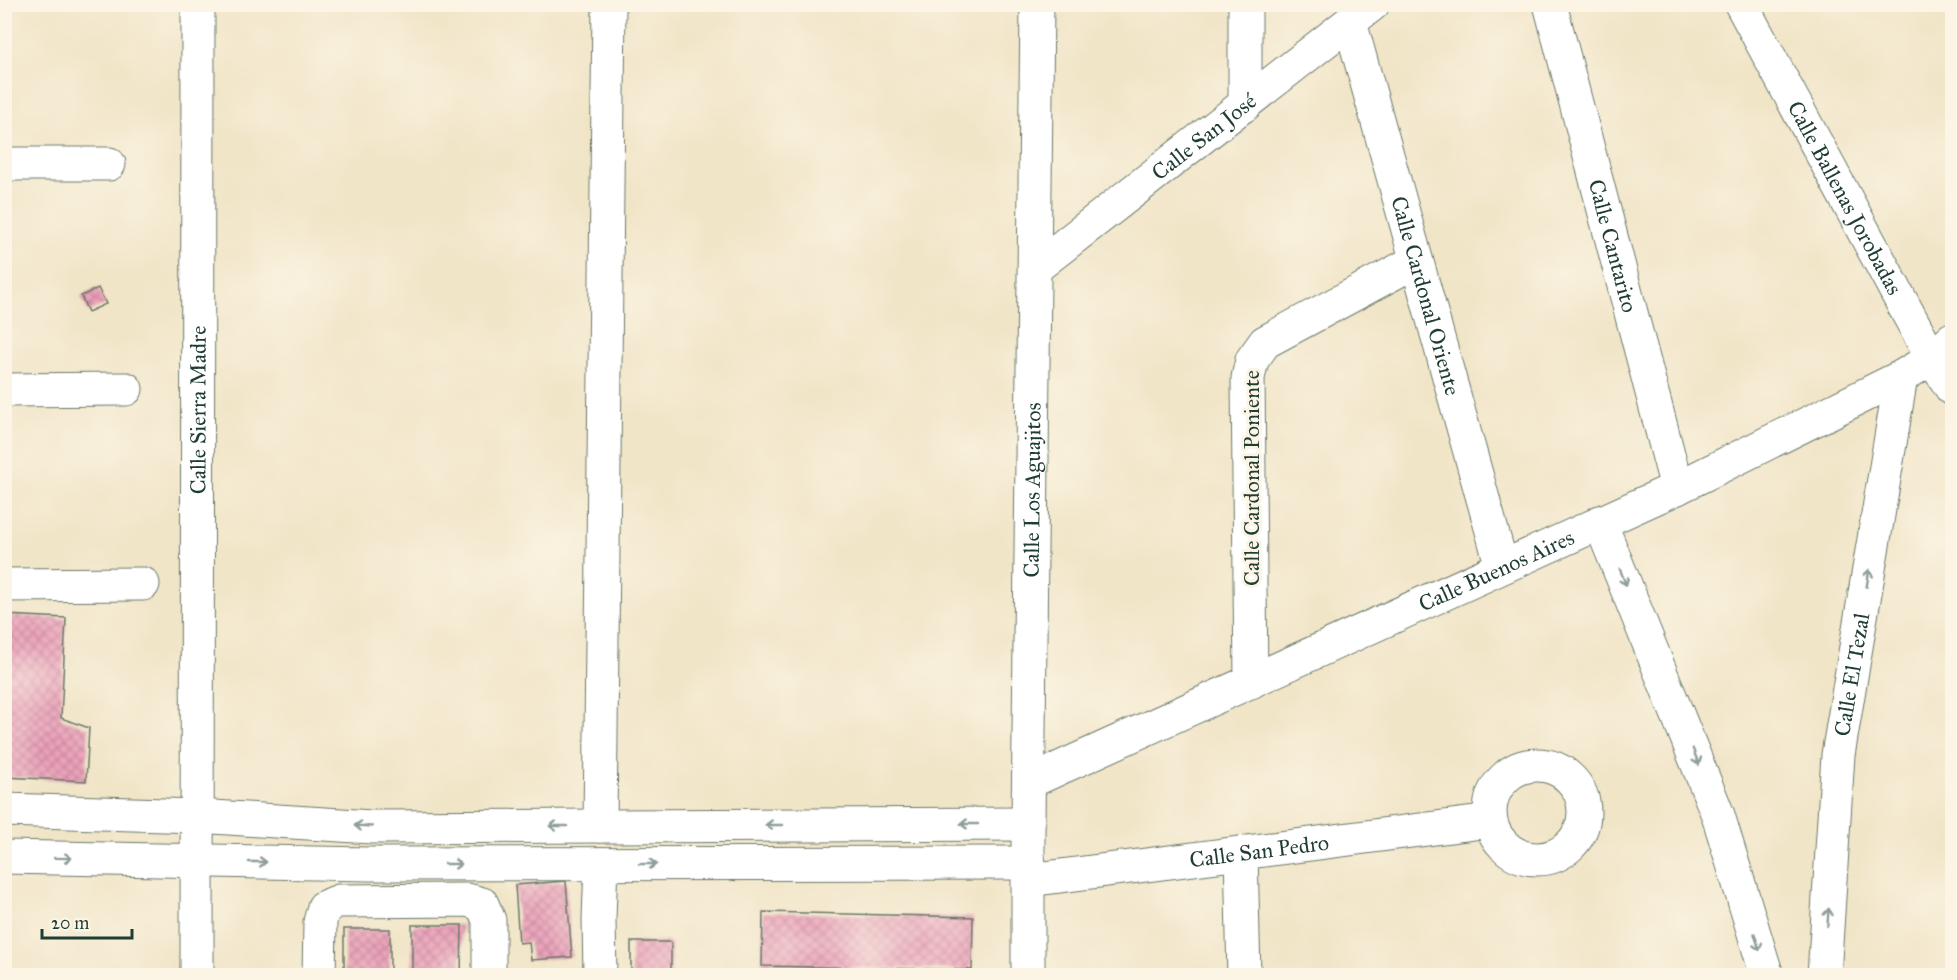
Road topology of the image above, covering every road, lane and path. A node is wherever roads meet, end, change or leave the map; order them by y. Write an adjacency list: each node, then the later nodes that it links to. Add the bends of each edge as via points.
1 (198, 4): 26 (street, Calle Sierra Madre)
2 (609, 4): 29 (street)
3 (1037, 4): 12 (street, Calle Los Aguajitos)
4 (1245, 4): 8 (street)
5 (1550, 4): 18 (street, Calle Cantarito)
6 (1741, 4): 13 (street, Calle Ballenas Jorobadas)
7 (1361, 13): 8 (street, Calle San José); 11 (street, Calle Cardonal Oriente)
8 (1245, 105): 12 (street, Calle San José)
9 (4, 164): 10 (street)
10 (109, 164)
11 (1416, 261): 20 (street, Calle Cardonal Oriente); 23 (street, Calle Cardonal Poniente, via 1265,342 1252,360 1248,378)
12 (1035, 268): 24 (street, Calle Los Aguajitos)
13 (1942, 349): 14 (street, Calle Buenos Aires); 16 (street, Calle Ballenas Jorobadas)
14 (1901, 377): 18 (street, Calle Buenos Aires); 42 (street, Calle El Tezal, one-way to 14, via 1838,755)
15 (126, 389): 17 (street)
16 (1953, 389)
17 (4, 390)
18 (1677, 488): 19 (street, Calle Buenos Aires)
19 (1600, 522): 20 (street, Calle Buenos Aires); 41 (street, one-way to 41, via 1718,815)
20 (1503, 567): 23 (street, Calle Buenos Aires)
21 (143, 584): 22 (street)
22 (4, 585)
23 (1251, 682): 24 (street, Calle Buenos Aires)
24 (1029, 782): 28 (street, Calle Los Aguajitos)
25 (4, 810): 26 (street)
26 (197, 816): 29 (street, one-way to 26, via 372,827); 32 (street, Calle Sierra Madre)
27 (1490, 821): 30 (street, Calle San Pedro)
28 (1028, 824): 29 (street, one-way to 29); 34 (street, Calle Los Aguajitos)
29 (600, 826)
30 (1241, 853): 34 (street, Calle San Pedro); 40 (street)
31 (4, 857): 32 (street, Calle San Pedro, one-way to 32)
32 (197, 861): 33 (street, Calle San Pedro, one-way to 33); 35 (street)
33 (601, 864): 34 (street, Calle San Pedro, one-way to 34); 38 (street)
34 (1029, 872): 39 (street, Calle Los Aguajitos)
35 (197, 975)
36 (319, 975): 37 (street, via 324,907 339,902 467,900 482,904 489,920)
37 (489, 975)
38 (600, 975)
39 (1028, 975)
40 (1244, 975)
41 (1767, 975)
42 (1824, 975)

